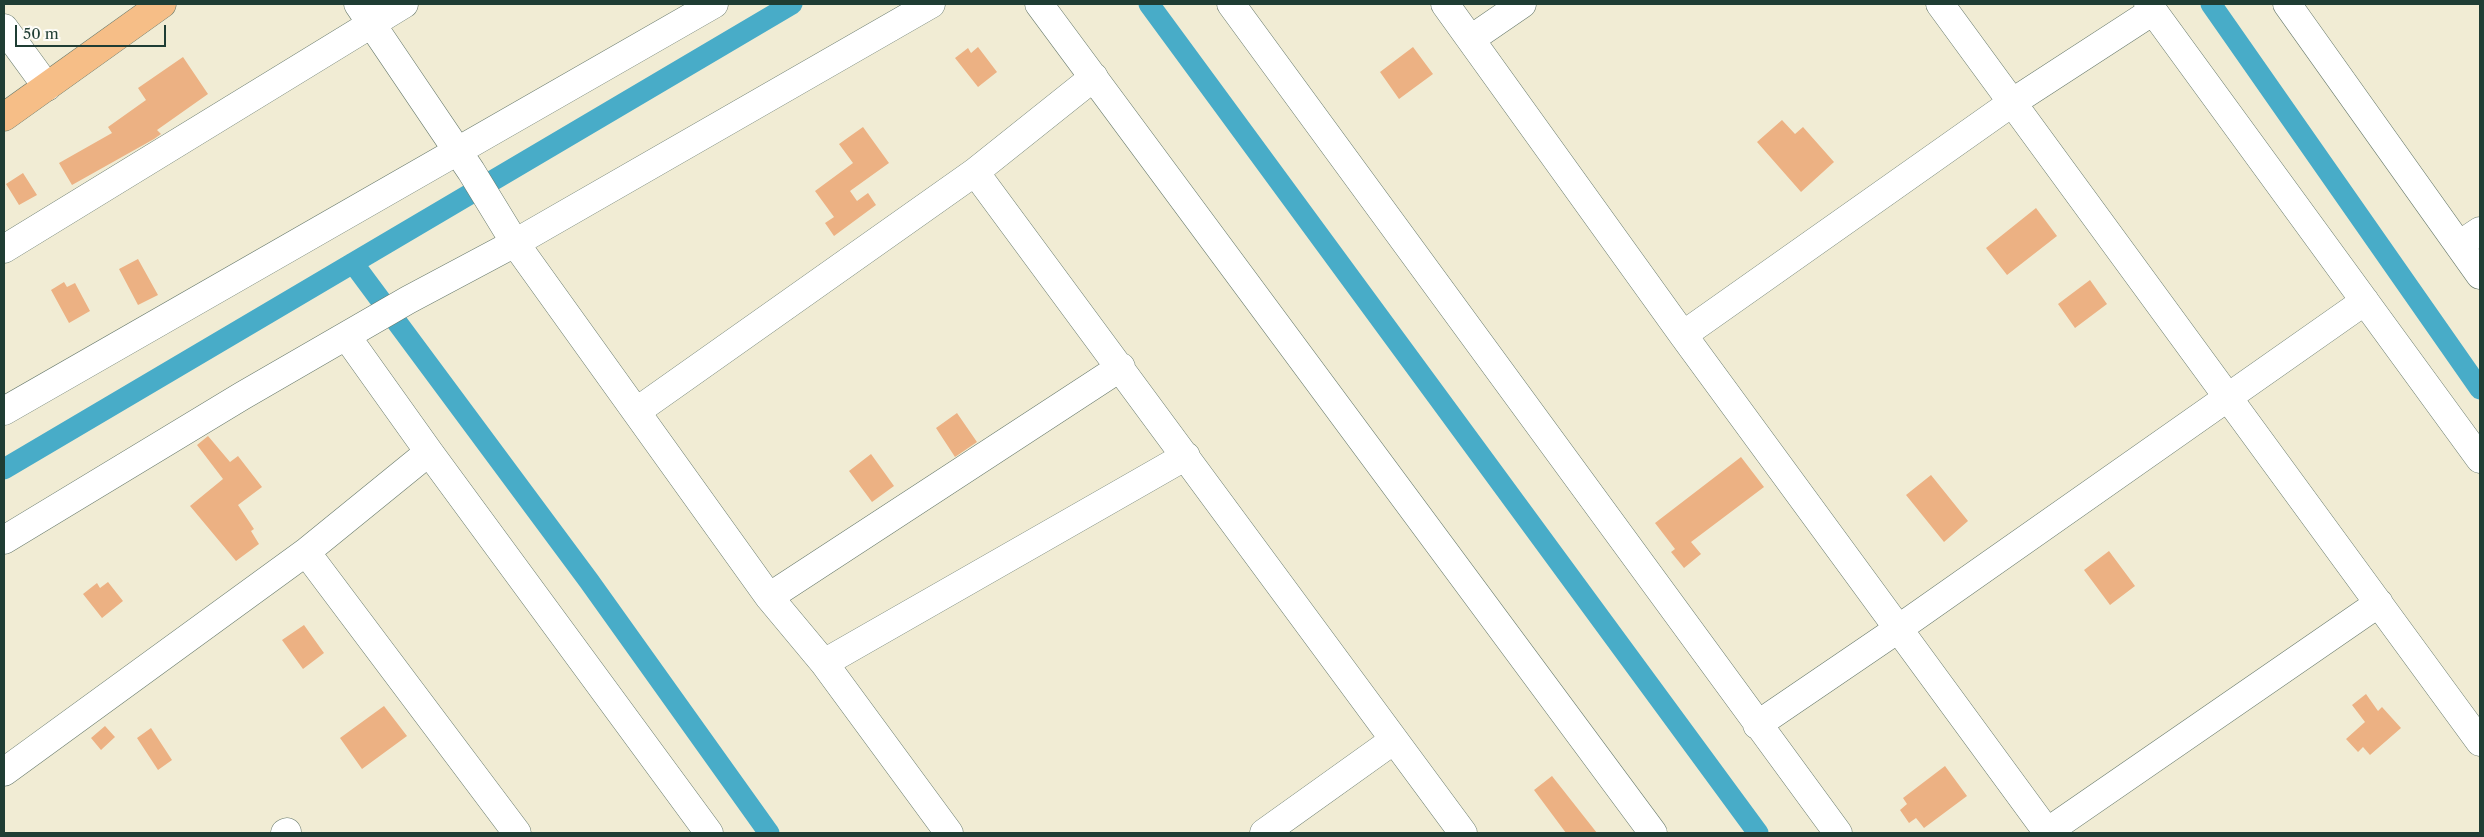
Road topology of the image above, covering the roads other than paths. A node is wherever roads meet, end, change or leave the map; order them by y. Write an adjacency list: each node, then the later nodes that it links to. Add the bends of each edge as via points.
1 (162, 4): 16 (main road)
2 (404, 4): 12 (street)
3 (714, 4): 19 (street)
4 (931, 4): 22 (street)
5 (1040, 4): 15 (street)
6 (1231, 4): 41 (street)
7 (1445, 4): 14 (street)
8 (1522, 4): 14 (street)
9 (1940, 4): 17 (street)
10 (2287, 4): 21 (street)
11 (2150, 7): 17 (street); 25 (street)
12 (364, 13): 19 (street); 23 (street)
13 (4, 28): 16 (street)
14 (1471, 39): 26 (street)
15 (1094, 77): 20 (street); 50 (street)
16 (47, 87): 18 (main road)
17 (2013, 102): 26 (street); 29 (street)
18 (4, 117)
19 (465, 161): 22 (street); 30 (street)
20 (975, 172): 28 (street); 31 (street)
21 (2470, 238): 24 (street)
22 (516, 243): 27 (street); 31 (street)
23 (4, 249)
24 (2480, 275)
25 (2365, 301): 29 (street); 34 (street)
26 (1683, 335): 39 (street)
27 (348, 336): 32 (street); 35 (street)
28 (1121, 367): 33 (street); 37 (street)
29 (2228, 396): 38 (street); 39 (street)
30 (4, 411)
31 (637, 412): 37 (street)
32 (429, 452): 36 (street); 46 (street)
33 (1186, 456): 40 (street); 42 (street)
34 (2480, 459)
35 (4, 540)
36 (306, 552): 44 (street); 45 (street)
37 (769, 597): 40 (street)
38 (2379, 603): 43 (street); 52 (street)
39 (1898, 629): 41 (street); 52 (street)
40 (824, 663): 47 (street)
41 (1757, 725): 51 (street)
42 (1394, 740): 48 (street); 49 (street)
43 (2480, 742)
44 (4, 772)
45 (517, 833)
46 (709, 833)
47 (949, 833)
48 (1264, 833)
49 (1463, 833)
50 (1653, 833)
51 (1838, 833)
52 (2047, 833)

